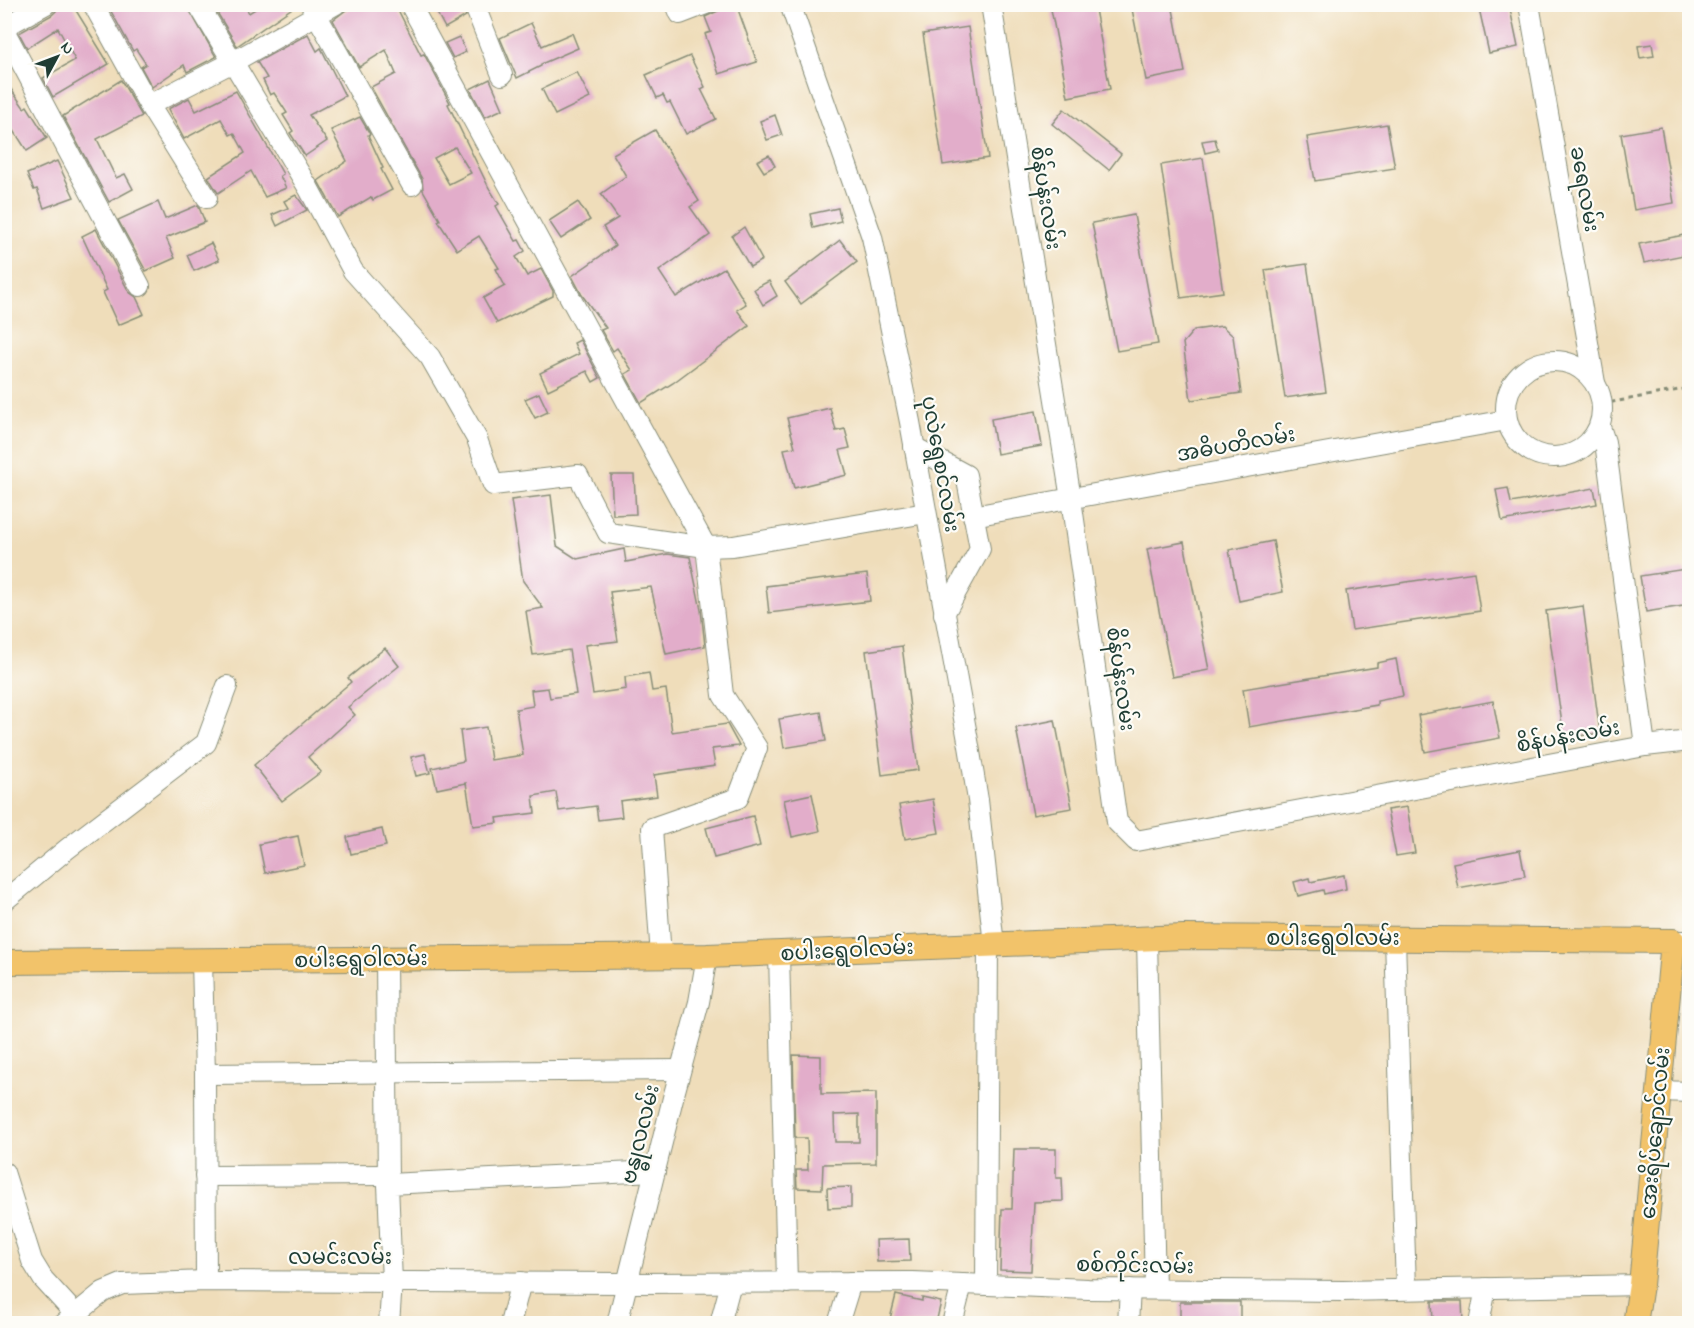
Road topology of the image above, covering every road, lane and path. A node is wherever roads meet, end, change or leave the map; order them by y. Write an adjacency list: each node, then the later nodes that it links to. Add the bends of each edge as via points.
1 (46, 4): 13 (street)
2 (93, 4): 16 (street)
3 (198, 4): 14 (street)
4 (336, 4): 12 (street)
5 (410, 4): 29 (street)
6 (474, 4): 15 (street)
7 (676, 4): 8 (street, via 680,14)
8 (706, 4)
9 (790, 4): 25 (street, ပုလဲရွေစင်လမ်း, via 872,237)
10 (991, 4): 26 (street, စိန်ပန်းလမ်း)
11 (1528, 4): 20 (street, ခရေလမ်း)
12 (314, 10): 14 (street); 17 (street)
13 (4, 28): 19 (street)
14 (233, 62): 16 (street); 29 (street, via 353,271 430,357 477,439 493,485 578,475 608,533)
15 (502, 75)
16 (149, 105): 18 (street)
17 (412, 184)
18 (207, 198)
19 (140, 286)
20 (1595, 383): 22 (street); 23 (street, via 1583,370 1568,363 1535,364 1511,387 1506,403)
21 (1689, 388): 22 (path)
22 (1602, 404): 24 (street)
23 (1507, 420): 24 (street, via 1522,446 1551,458 1581,450); 26 (street, အဓိပတိလမ်း)
24 (1600, 427): 33 (street)
25 (914, 447): 27 (street, ပုလဲရွေစင်လမ်း); 28 (street, via 966,475)
26 (1071, 499): 28 (street, အဓိပတိလမ်း); 33 (street, စိန်ပန်းလမ်း, via 1117,822 1136,841)
27 (926, 513): 29 (street, via 733,546); 30 (street, ပုလဲရွေစင်လမ်း)
28 (973, 516): 30 (street, via 980,549)
29 (706, 547): 41 (street, via 723,695 757,748 738,798 652,828)
30 (944, 614): 38 (street, ပုလဲရွေစင်လမ်း, via 978,800)
31 (227, 687): 34 (street, via 206,743)
32 (1689, 741): 33 (street)
33 (1645, 746)
34 (4, 901)
35 (1147, 939): 36 (main road, စပါးရွေဝါလမ်း); 38 (main road, စပါးရွေဝါလမ်း); 66 (street)
36 (1395, 939): 37 (main road, စပါးရွေဝါလမ်း); 67 (street)
37 (1681, 941): 48 (main road, အေးရိပ်ချောင်လမ်း)
38 (991, 944): 39 (main road, စပါးရွေဝါလမ်း); 63 (street, ပုလဲရွေစင်လမ်း)
39 (779, 954): 40 (main road, စပါးရွေဝါလမ်း); 60 (street)
40 (707, 956): 41 (main road, စပါးရွေဝါလမ်း); 45 (street, ဗန္ဓုလလမ်း)
41 (661, 957): 42 (main road, စပါးရွေဝါလမ်း)
42 (386, 958): 43 (main road, စပါးရွေဝါလမ်း); 46 (street)
43 (202, 961): 44 (main road, စပါးရွေဝါလမ်း); 47 (street)
44 (4, 962)
45 (680, 1070): 46 (street); 50 (street, ဗန္ဓုလလမ်း)
46 (387, 1073): 47 (street); 53 (street)
47 (205, 1074): 52 (street)
48 (1659, 1091): 49 (street); 62 (main road, အေးရိပ်ချောင်လမ်း)
49 (1689, 1092)
50 (655, 1171): 53 (street); 58 (street, ဗန္ဓုလလမ်း)
51 (4, 1172): 68 (street, via 32,1260)
52 (205, 1176): 53 (street); 54 (street)
53 (388, 1179): 55 (street)
54 (206, 1281): 55 (street, လမင်းလမ်း); 68 (street, လမင်းလမ်း, via 122,1284 104,1292)
55 (392, 1282): 56 (street, လမင်းလမ်း); 69 (street)
56 (521, 1282): 58 (street, လမင်းလမ်း); 70 (street)
57 (851, 1282): 60 (street, စစ်ကိုင်းလမ်း); 61 (street, စစ်ကိုင်းလမ်း); 73 (street)
58 (628, 1283): 59 (street, စစ်ကိုင်းလမ်း); 71 (street, ဗန္ဓုလလမ်း)
59 (731, 1283): 60 (street, စစ်ကိုင်းလမ်း); 72 (street)
60 (787, 1283)
61 (962, 1284): 63 (street, စစ်ကိုင်းလမ်း); 74 (street)
62 (1641, 1284): 64 (street, စစ်ကိုင်းလမ်း); 77 (main road, အေးရိပ်ချောင်လမ်း)
63 (986, 1285): 65 (street, စစ်ကိုင်းလမ်း)
64 (1486, 1288): 67 (street, စစ်ကိုင်းလမ်း); 76 (street)
65 (1130, 1289): 66 (street, စစ်ကိုင်းလမ်း); 75 (street)
66 (1155, 1289): 67 (street, စစ်ကိုင်းလမ်း)
67 (1407, 1289)
68 (69, 1319)
69 (389, 1323)
70 (510, 1323)
71 (617, 1323)
72 (720, 1323)
73 (838, 1323)
74 (952, 1323)
75 (1128, 1323)
76 (1479, 1323)
77 (1635, 1323)

